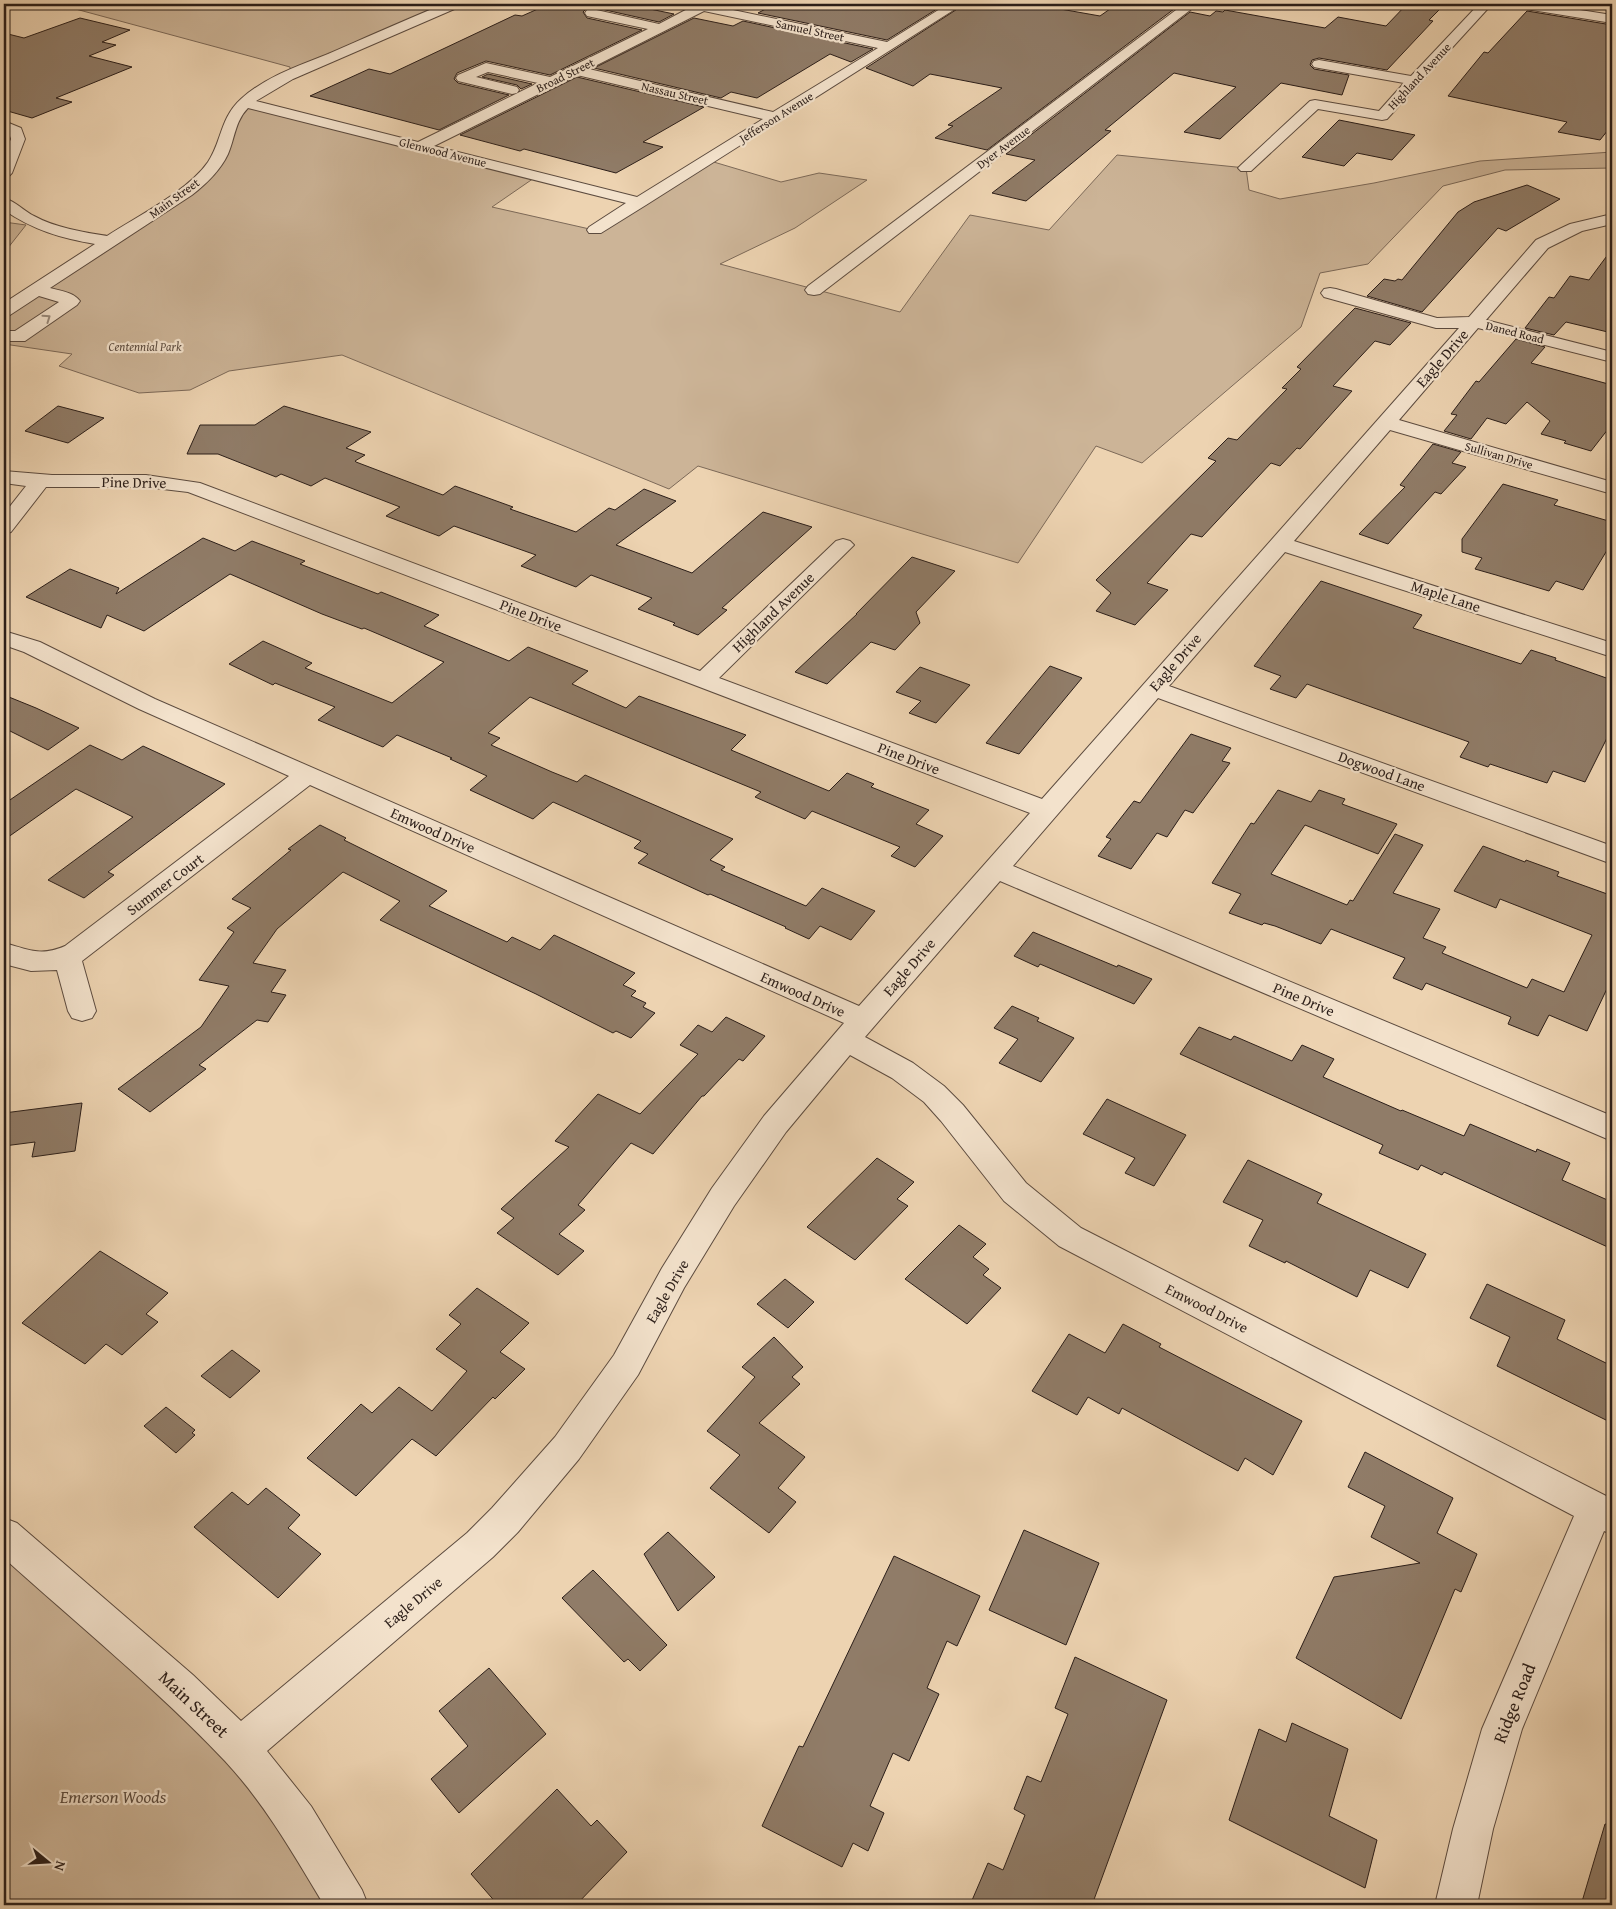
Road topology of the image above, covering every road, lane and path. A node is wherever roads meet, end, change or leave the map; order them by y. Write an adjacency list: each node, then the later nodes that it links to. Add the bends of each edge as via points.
1 (454, 4): 16 (street, Main Street, via 290,74)
2 (957, 4): 10 (street, Jefferson Avenue)
3 (1192, 4): 28 (street, Dyer Avenue)
4 (1486, 4): 13 (street, Highland Avenue)
5 (1520, 4): 8 (street)
6 (705, 5): 9 (street, Broad Street); 10 (street, Samuel Street)
7 (592, 13): 9 (street)
8 (1612, 19)
9 (660, 28): 12 (street, Broad Street)
10 (889, 46): 17 (street, Jefferson Avenue)
11 (1319, 64): 13 (street)
12 (576, 70): 14 (street, Broad Street); 17 (street, Nassau Street)
13 (1414, 81): 20 (street, Highland Avenue, via 1382,116 1315,104)
14 (551, 82): 15 (street, via 486,67 463,78); 19 (street, Broad Street)
15 (512, 90)
16 (246, 103): 19 (street, Glenwood Avenue); 26 (street, Main Street, via 228,126 220,152 202,179)
17 (775, 117): 22 (street, Jefferson Avenue)
18 (4, 126): 21 (street, via 16,131 18,139)
19 (422, 146): 22 (street, Glenwood Avenue)
20 (1246, 168)
21 (4, 173)
22 (640, 202): 25 (street, Jefferson Avenue)
23 (4, 203): 26 (street, via 30,220 71,235)
24 (1612, 219): 31 (street, Eagle Drive, via 1582,225 1542,244)
25 (594, 230)
26 (110, 242): 27 (street, Main Street)
27 (36, 290): 30 (street, Main Street); 32 (street, one-way to 27, via 20,337 71,301)
28 (814, 290)
29 (1330, 293): 31 (street, Daned Road, via 1436,323)
30 (4, 311)
31 (1474, 322): 33 (street, Daned Road); 34 (street, Eagle Drive)
32 (4, 336)
33 (1612, 356)
34 (1385, 422): 37 (street, Sullivan Drive); 39 (street, Eagle Drive)
35 (4, 477): 36 (street, Pine Drive)
36 (39, 482): 38 (street); 43 (street, Pine Drive, via 144,480 193,487)
37 (1612, 488)
38 (4, 528)
39 (1279, 542): 42 (street, Maple Lane); 44 (street, Eagle Drive)
40 (843, 545): 43 (street, Highland Avenue)
41 (4, 638): 45 (street, Emwood Drive, via 32,647 147,704)
42 (1612, 650)
43 (703, 680): 46 (street, Pine Drive)
44 (1152, 688): 46 (street, Eagle Drive); 47 (street, Dogwood Lane)
45 (307, 775): 50 (street, Summer Court); 52 (street, Emwood Drive)
46 (1046, 810): 48 (street, Eagle Drive)
47 (1612, 855)
48 (995, 868): 52 (street, Eagle Drive); 53 (street, Pine Drive)
49 (4, 953): 50 (street, via 27,962)
50 (67, 957): 51 (street)
51 (82, 1011)
52 (854, 1030): 54 (street, Emwood Drive, via 932,1093 959,1119 999,1175 1029,1206 1070,1237); 56 (street, Eagle Drive, via 775,1124 723,1197 673,1278 626,1365 561,1455 480,1545)
53 (1612, 1129)
54 (1604, 1512): 58 (street, Ridge Road, via 1502,1730 1473,1829)
55 (4, 1534): 56 (street, Main Street, via 180,1690)
56 (240, 1748): 57 (street, Main Street, via 297,1820)
57 (348, 1905)
58 (1456, 1905)

